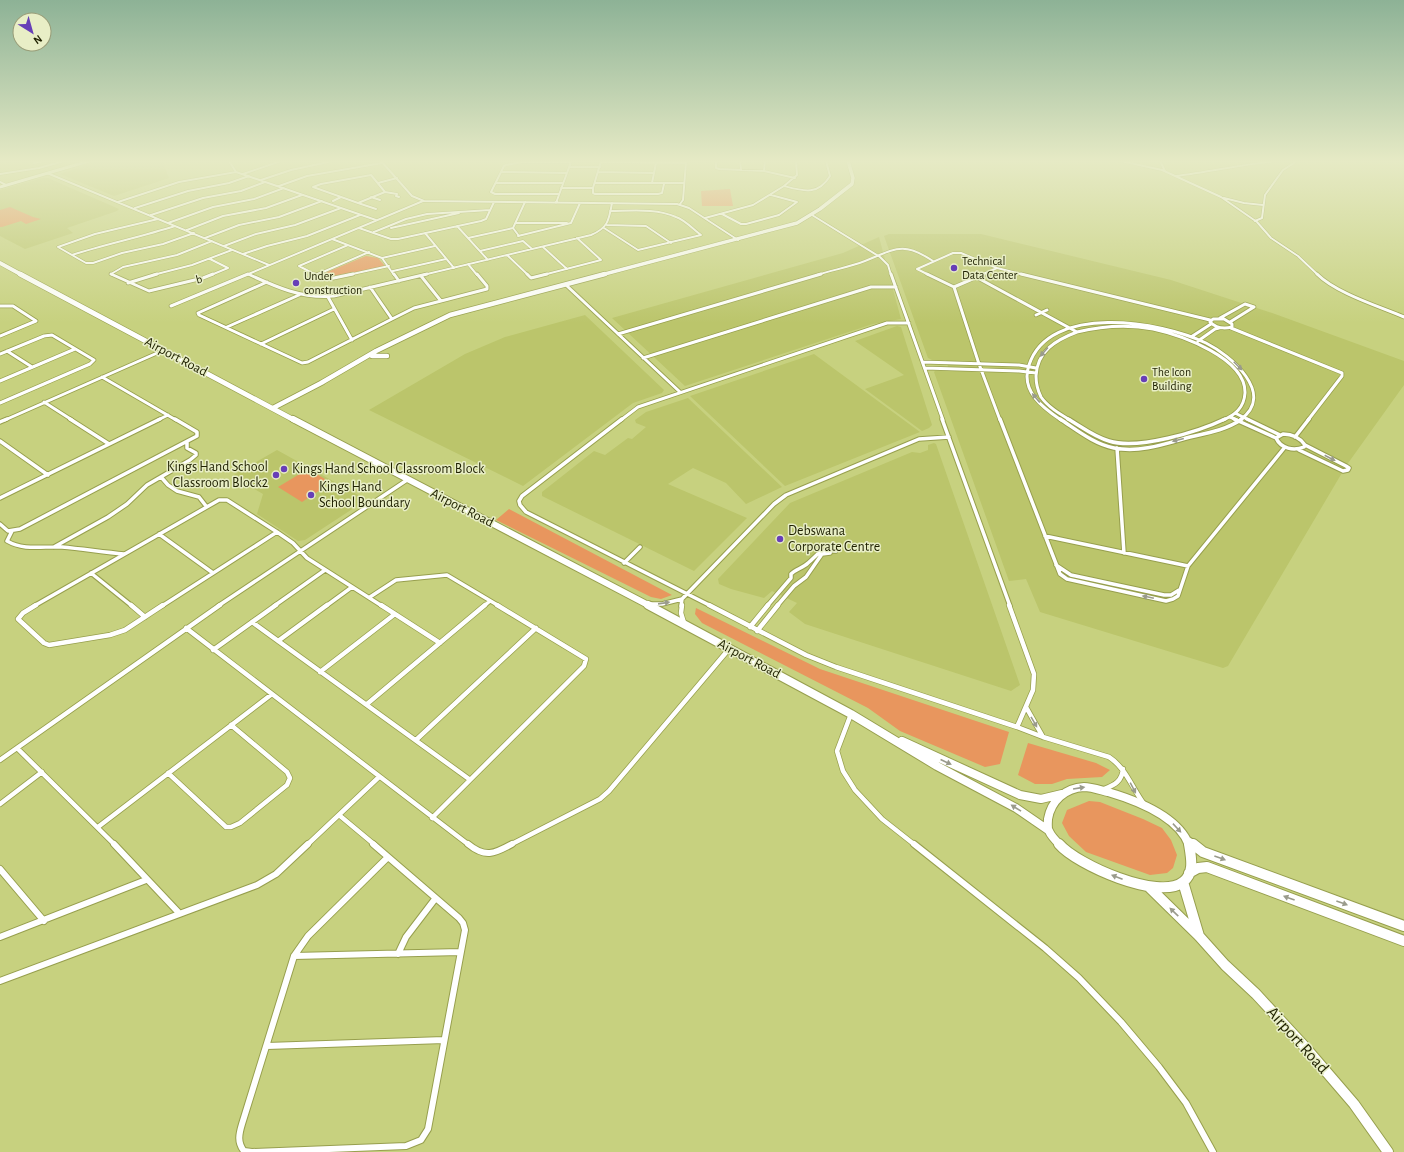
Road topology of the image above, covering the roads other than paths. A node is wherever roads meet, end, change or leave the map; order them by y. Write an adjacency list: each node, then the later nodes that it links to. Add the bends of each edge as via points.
1 (155, 215): 22 (street)
2 (191, 215): 27 (street)
3 (229, 215): 36 (street)
4 (285, 215): 42 (street, via 240,225)
5 (322, 215): 51 (street)
6 (360, 215): 25 (street); 58 (street, via 307,236)
7 (390, 215): 25 (street)
8 (426, 215): 37 (street, via 409,218)
9 (449, 215): 37 (street)
10 (487, 215): 32 (street, via 484,220)
11 (520, 215): 28 (street)
12 (576, 215): 29 (street)
13 (609, 215): 30 (street)
14 (670, 215): 49 (street, via 701,234)
15 (700, 215): 24 (street)
16 (719, 215): 24 (street)
17 (723, 215): 18 (street, via 746,224)
18 (779, 215)
19 (812, 215): 46 (main road, via 797,224); 61 (street)
20 (1246, 215): 26 (street)
21 (1262, 215): 26 (street, via 1262,218)
22 (151, 216): 23 (street)
23 (158, 218): 27 (street); 59 (street, via 95,234 58,248)
24 (705, 218): 46 (street)
25 (377, 220): 33 (street)
26 (1255, 221): 95 (street, via 1271,238 1298,256 1323,280)
27 (168, 223): 31 (street)
28 (516, 223): 29 (street); 34 (street)
29 (571, 223): 41 (street)
30 (607, 225): 35 (street); 49 (street, via 646,226)
31 (176, 226): 36 (street); 59 (street)
32 (457, 226): 40 (street); 43 (street)
33 (359, 228): 38 (street); 45 (street)
34 (513, 228): 41 (street); 43 (street)
35 (604, 228): 44 (street); 49 (street, via 638,250)
36 (186, 230): 39 (street)
37 (383, 230): 38 (street)
38 (374, 232): 40 (street, via 394,239)
39 (194, 233): 42 (street); 59 (street, via 94,263 86,263)
40 (425, 233): 52 (street)
41 (518, 236): 48 (street)
42 (204, 238): 47 (street)
43 (468, 238): 56 (street)
44 (577, 238): 53 (street); 73 (street, via 601,260)
45 (332, 239): 50 (street); 69 (street)
46 (738, 240): 82 (main road)
47 (212, 241): 51 (street); 81 (street, via 179,254 111,273)
48 (523, 241): 54 (street); 56 (street)
49 (671, 243)
50 (348, 245): 57 (street); 76 (street, via 299,266)
51 (224, 246): 55 (street)
52 (435, 246): 62 (street); 64 (street)
53 (543, 247): 54 (street); 73 (street)
54 (532, 249): 60 (street)
55 (232, 250): 58 (street); 63 (street)
56 (480, 251): 65 (street)
57 (369, 252): 62 (street); 76 (street)
58 (243, 254): 69 (street)
59 (72, 255)
60 (507, 255): 65 (street); 73 (street, via 531,278)
61 (877, 255): 66 (street, via 889,250 909,248); 84 (street, via 887,263); 106 (street)
62 (382, 258): 70 (street)
63 (210, 259): 81 (street); 81 (street, b, via 228,268 203,278 149,291)
64 (446, 259): 71 (street); 74 (street)
65 (488, 260): 68 (street)
66 (933, 261): 72 (street, via 959,252); 85 (street, via 917,269)
67 (0, 263): 116 (main road, Airport Road)
68 (468, 264): 71 (street); 88 (street, via 487,289)
69 (269, 265): 75 (street)
70 (389, 266): 74 (street); 76 (street, via 334,278)
71 (454, 268): 77 (street)
72 (997, 268): 78 (street); 98 (street)
73 (567, 269)
74 (393, 271): 79 (street)
75 (248, 274): 80 (street); 90 (street)
76 (316, 275)
77 (421, 276): 79 (street); 88 (street)
78 (976, 277): 85 (street); 93 (street)
79 (400, 280): 83 (street)
80 (266, 282): 86 (street); 101 (street, via 198,313)
81 (128, 283)
82 (566, 285): 106 (street); 108 (main road, via 450,315)
83 (370, 287): 87 (street); 96 (street)
84 (896, 287): 100 (street); 120 (street, via 871,287)
85 (954, 287): 122 (street)
86 (299, 295): 87 (street); 101 (street)
87 (328, 297): 91 (street)
88 (441, 301): 96 (street, via 414,308)
89 (0, 306): 107 (street, via 13,306 36,321)
90 (171, 306)
91 (334, 309): 111 (street); 113 (street)
92 (1047, 310): 93 (street)
93 (1041, 313): 94 (street); 102 (street)
94 (1036, 315)
95 (1404, 317)
96 (392, 319): 111 (street)
97 (1220, 319): 98 (street); 99 (street); 99 (street, via 1245,304 1254,307)
98 (1210, 322): 103 (street); 109 (street)
99 (1230, 322): 104 (street, via 1233,326)
100 (908, 323): 121 (street); 133 (street, via 887,323)
101 (227, 327): 113 (street)
102 (1070, 328): 105 (street); 109 (street, via 1122,322 1152,326); 124 (street, via 1039,347)
103 (1220, 328): 104 (street); 112 (street)
104 (1231, 328): 145 (street, via 1342,373)
105 (1077, 332): 110 (street, via 1094,327 1122,326 1154,330); 126 (street, one-way to 126, via 1047,348 1041,354)
106 (618, 334): 120 (street)
107 (0, 336)
108 (406, 337): 115 (main road); 132 (main road)
109 (1191, 337): 110 (street); 112 (street)
110 (1187, 339): 112 (street)
111 (352, 340): 113 (street, via 304,363 299,363)
112 (1197, 341): 137 (street, via 1225,360 1239,375 1244,389 1244,402); 140 (street, one-way to 140, via 1218,350 1244,372 1251,384 1254,402)
113 (261, 344)
114 (75, 349): 117 (street, via 48,335); 123 (street); 135 (street, via 94,362)
115 (385, 349): 119 (main road); 119 (main road, via 386,355)
116 (164, 350): 130 (street); 136 (main road, Airport Road)
117 (7, 351): 118 (street); 123 (street)
118 (0, 354)
119 (372, 356): 132 (main road)
120 (643, 358): 133 (street)
121 (923, 362): 122 (street); 125 (street)
122 (979, 364): 124 (street); 127 (street)
123 (32, 367): 131 (street)
124 (1028, 367): 126 (street); 128 (street)
125 (925, 368): 127 (street); 144 (street)
126 (1036, 368): 129 (street)
127 (981, 370): 128 (street); 164 (street)
128 (1028, 372): 129 (street); 153 (street, one-way to 128, via 1091,438 1044,407 1030,390)
129 (1036, 373): 149 (street, via 1036,386 1053,409 1092,435)
130 (102, 377): 134 (street); 138 (street)
131 (0, 381)
132 (321, 383): 136 (main road)
133 (680, 392): 170 (street, via 635,409 522,496 519,501 526,512)
134 (44, 402): 142 (street); 150 (street)
135 (0, 403)
136 (273, 408): 157 (main road, Airport Road)
137 (1235, 413): 139 (street); 140 (street)
138 (168, 415): 148 (street, via 198,433); 150 (street)
139 (1230, 417): 141 (street); 149 (street, via 1213,425 1146,442)
140 (1243, 417): 141 (street); 143 (street)
141 (1239, 420): 146 (street); 153 (street, one-way to 153, via 1225,428 1140,450)
142 (0, 422)
143 (1280, 435): 145 (street); 146 (street)
144 (949, 437): 177 (street, via 919,439 786,495 774,504); 195 (street, via 1034,674 1034,685)
145 (1295, 437): 151 (street)
146 (1276, 438): 152 (street)
147 (0, 441): 155 (street)
148 (187, 442): 156 (street, via 188,448 196,452 196,455); 161 (street, via 27,526)
149 (1116, 443): 153 (street)
150 (109, 444): 155 (street)
151 (1305, 445): 154 (street); 154 (street, one-way to 154, via 1346,466 1348,470 1343,471)
152 (1285, 447): 154 (street); 171 (street)
153 (1118, 449): 168 (street)
154 (1299, 450)
155 (48, 474): 158 (street)
156 (160, 477): 159 (street, via 173,489 199,497); 165 (street, via 140,489 116,512)
157 (407, 480): 167 (street); 179 (main road, Airport Road)
158 (0, 498)
159 (206, 506): 162 (street, via 224,499); 163 (street)
160 (0, 524): 161 (street, via 8,531)
161 (12, 531): 165 (street, via 7,541 15,546)
162 (277, 532): 167 (street); 174 (street)
163 (159, 534): 169 (street); 174 (street)
164 (1045, 536): 168 (street); 171 (street, via 1060,574 1166,601 1175,599)
165 (54, 547): 169 (street)
166 (640, 547): 170 (street)
167 (301, 552): 172 (street); 185 (street)
168 (1124, 553): 171 (street)
169 (125, 554): 173 (street)
170 (624, 563): 177 (street)
171 (1188, 566)
172 (325, 570): 175 (street); 182 (street)
173 (91, 573): 181 (street); 181 (street, via 23,613 19,617 20,621 44,643 54,645 118,633)
174 (213, 573): 181 (street)
175 (352, 587): 176 (street); 188 (street)
176 (370, 597): 178 (street, via 396,580 442,574); 180 (street)
177 (684, 597): 179 (street, one-way to 177, via 662,604); 183 (street, via 681,613); 184 (street)
178 (490, 601): 186 (street); 189 (street)
179 (646, 604): 183 (main road, Airport Road)
180 (395, 614): 189 (street); 192 (street)
181 (145, 617)
182 (252, 622): 188 (street); 191 (street)
183 (686, 626): 190 (main road, Airport Road)
184 (750, 627): 187 (street); 187 (street, via 795,570 807,564 818,552 836,552 822,554 806,577 794,586)
185 (186, 628): 191 (street); 202 (street)
186 (536, 628): 201 (street); 208 (street, via 584,657 585,664)
187 (757, 631): 199 (street, via 806,656)
188 (278, 641): 192 (street)
189 (440, 642): 194 (street)
190 (729, 648): 196 (main road, Airport Road); 214 (street, via 609,791 593,803 489,854 476,851)
191 (213, 650): 193 (street)
192 (320, 672): 194 (street)
193 (272, 694): 198 (street); 207 (street)
194 (367, 704): 201 (street)
195 (1026, 707): 199 (street); 200 (street, one-way to 200)
196 (851, 714): 197 (main road, Airport Road); 237 (street, via 837,751 843,771 855,790 882,819 1079,978 1159,1067 1186,1103)
197 (860, 720): 210 (main road, Airport Road, one-way to 210, via 1020,795 1045,800); 216 (main road, Airport Road, one-way to 197, via 1016,808 937,766)
198 (231, 725): 206 (street); 206 (street, via 287,772 290,778 287,785 240,823 226,827)
199 (1017, 727): 200 (street)
200 (1043, 737): 204 (street, via 1109,757 1118,762)
201 (416, 740): 208 (street)
202 (17, 748): 203 (street); 205 (street)
203 (0, 760)
204 (1123, 769): 209 (street, via 1123,777 1119,782); 212 (street, one-way to 212)
205 (42, 772): 211 (street); 215 (street)
206 (168, 773): 215 (street)
207 (379, 777): 213 (street); 214 (street)
208 (469, 779): 214 (street)
209 (1102, 790): 210 (main road, Airport Road, one-way to 209, via 1085,787); 212 (main road, Airport Road)
210 (1063, 793): 216 (main road, via 1049,810)
211 (0, 804)
212 (1146, 806): 217 (main road, Airport Road, one-way to 217, via 1159,812)
213 (339, 814): 218 (street); 225 (street, via 283,868 268,879)
214 (432, 818)
215 (98, 827): 221 (street)
216 (1048, 830): 223 (main road, Airport Road, one-way to 216, via 1079,861 1065,851)
217 (1187, 840): 220 (main road, Airport Road, via 1192,854); 227 (main road, one-way to 227, via 1203,852)
218 (387, 858): 224 (street); 233 (street, via 308,936)
219 (0, 869): 226 (street)
220 (1189, 873): 222 (main road, Airport Road); 230 (main road, one-way to 220, via 1207,867)
221 (146, 880): 225 (street); 226 (street)
222 (1183, 882): 223 (main road, Airport Road, via 1170,887); 228 (main road, Airport Road)
223 (1149, 887): 228 (main road, Airport Road, one-way to 223)
224 (435, 899): 231 (street, via 463,924 465,930); 232 (street, via 406,937)
225 (179, 914): 234 (street)
226 (44, 921): 229 (street)
227 (1404, 926)
228 (1199, 936): 238 (main road, Airport Road, via 1305,1047 1354,1104)
229 (0, 937)
230 (1404, 941)
231 (460, 952): 232 (street); 235 (street)
232 (398, 954): 233 (street)
233 (294, 956): 236 (street)
234 (0, 981)
235 (444, 1040): 236 (street); 236 (street, via 428,1129 420,1140 406,1146 244,1151 240,1146 239,1136)
236 (267, 1046)
237 (1213, 1152)
238 (1388, 1152)

